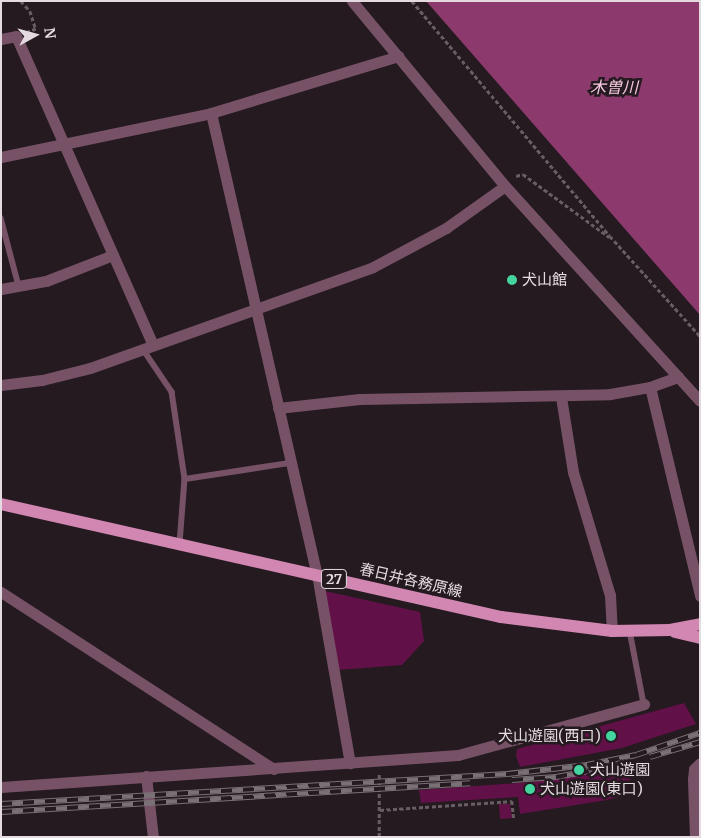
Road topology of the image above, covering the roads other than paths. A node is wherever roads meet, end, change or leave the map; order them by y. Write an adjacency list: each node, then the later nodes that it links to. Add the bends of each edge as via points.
1 (352, 1): 3 (street)
2 (1, 39): 5 (street, via 16,36)
3 (398, 56): 4 (street); 7 (street)
4 (211, 113): 5 (street); 12 (street)
5 (64, 144): 6 (street); 9 (street)
6 (1, 157)
7 (505, 186): 12 (street, via 411,250); 14 (street)
8 (1, 218): 10 (lane)
9 (113, 255): 10 (street, via 46,281); 13 (street)
10 (19, 286): 11 (street)
11 (1, 289)
12 (256, 309): 13 (street); 19 (street)
13 (148, 347): 15 (street, via 42,380); 21 (lane, via 172,392)
14 (678, 377): 16 (street); 18 (street)
15 (1, 385)
16 (650, 387): 17 (street); 26 (street)
17 (561, 397): 19 (street, via 360,399); 29 (street, via 573,472 610,594)
18 (700, 401)
19 (278, 408): 20 (street)
20 (290, 463): 21 (lane); 24 (street)
21 (185, 479): 23 (lane)
22 (1, 504): 23 (main road, 春日井各務原線 / 27)
23 (180, 545): 24 (main road, 春日井各務原線 / 27)
24 (314, 574): 29 (main road, 春日井各務原線 / 27, via 501,617); 33 (street)
25 (1, 592): 35 (street)
26 (700, 596)
27 (700, 624): 28 (main road, 春日井各務原線 / 27)
28 (670, 630): 30 (main road, 春日井各務原線 / 27); 31 (main road, 春日井各務原線 / 27)
29 (612, 631): 30 (main road, 春日井各務原線 / 27)
30 (630, 631): 32 (lane)
31 (700, 638)
32 (644, 704): 33 (street, via 458,755)
33 (350, 763): 35 (street)
34 (700, 763): 39 (street, via 694,768 690,780)
35 (274, 769): 36 (street)
36 (146, 776): 37 (street); 38 (street)
37 (1, 787)
38 (153, 837)
39 (694, 837)

